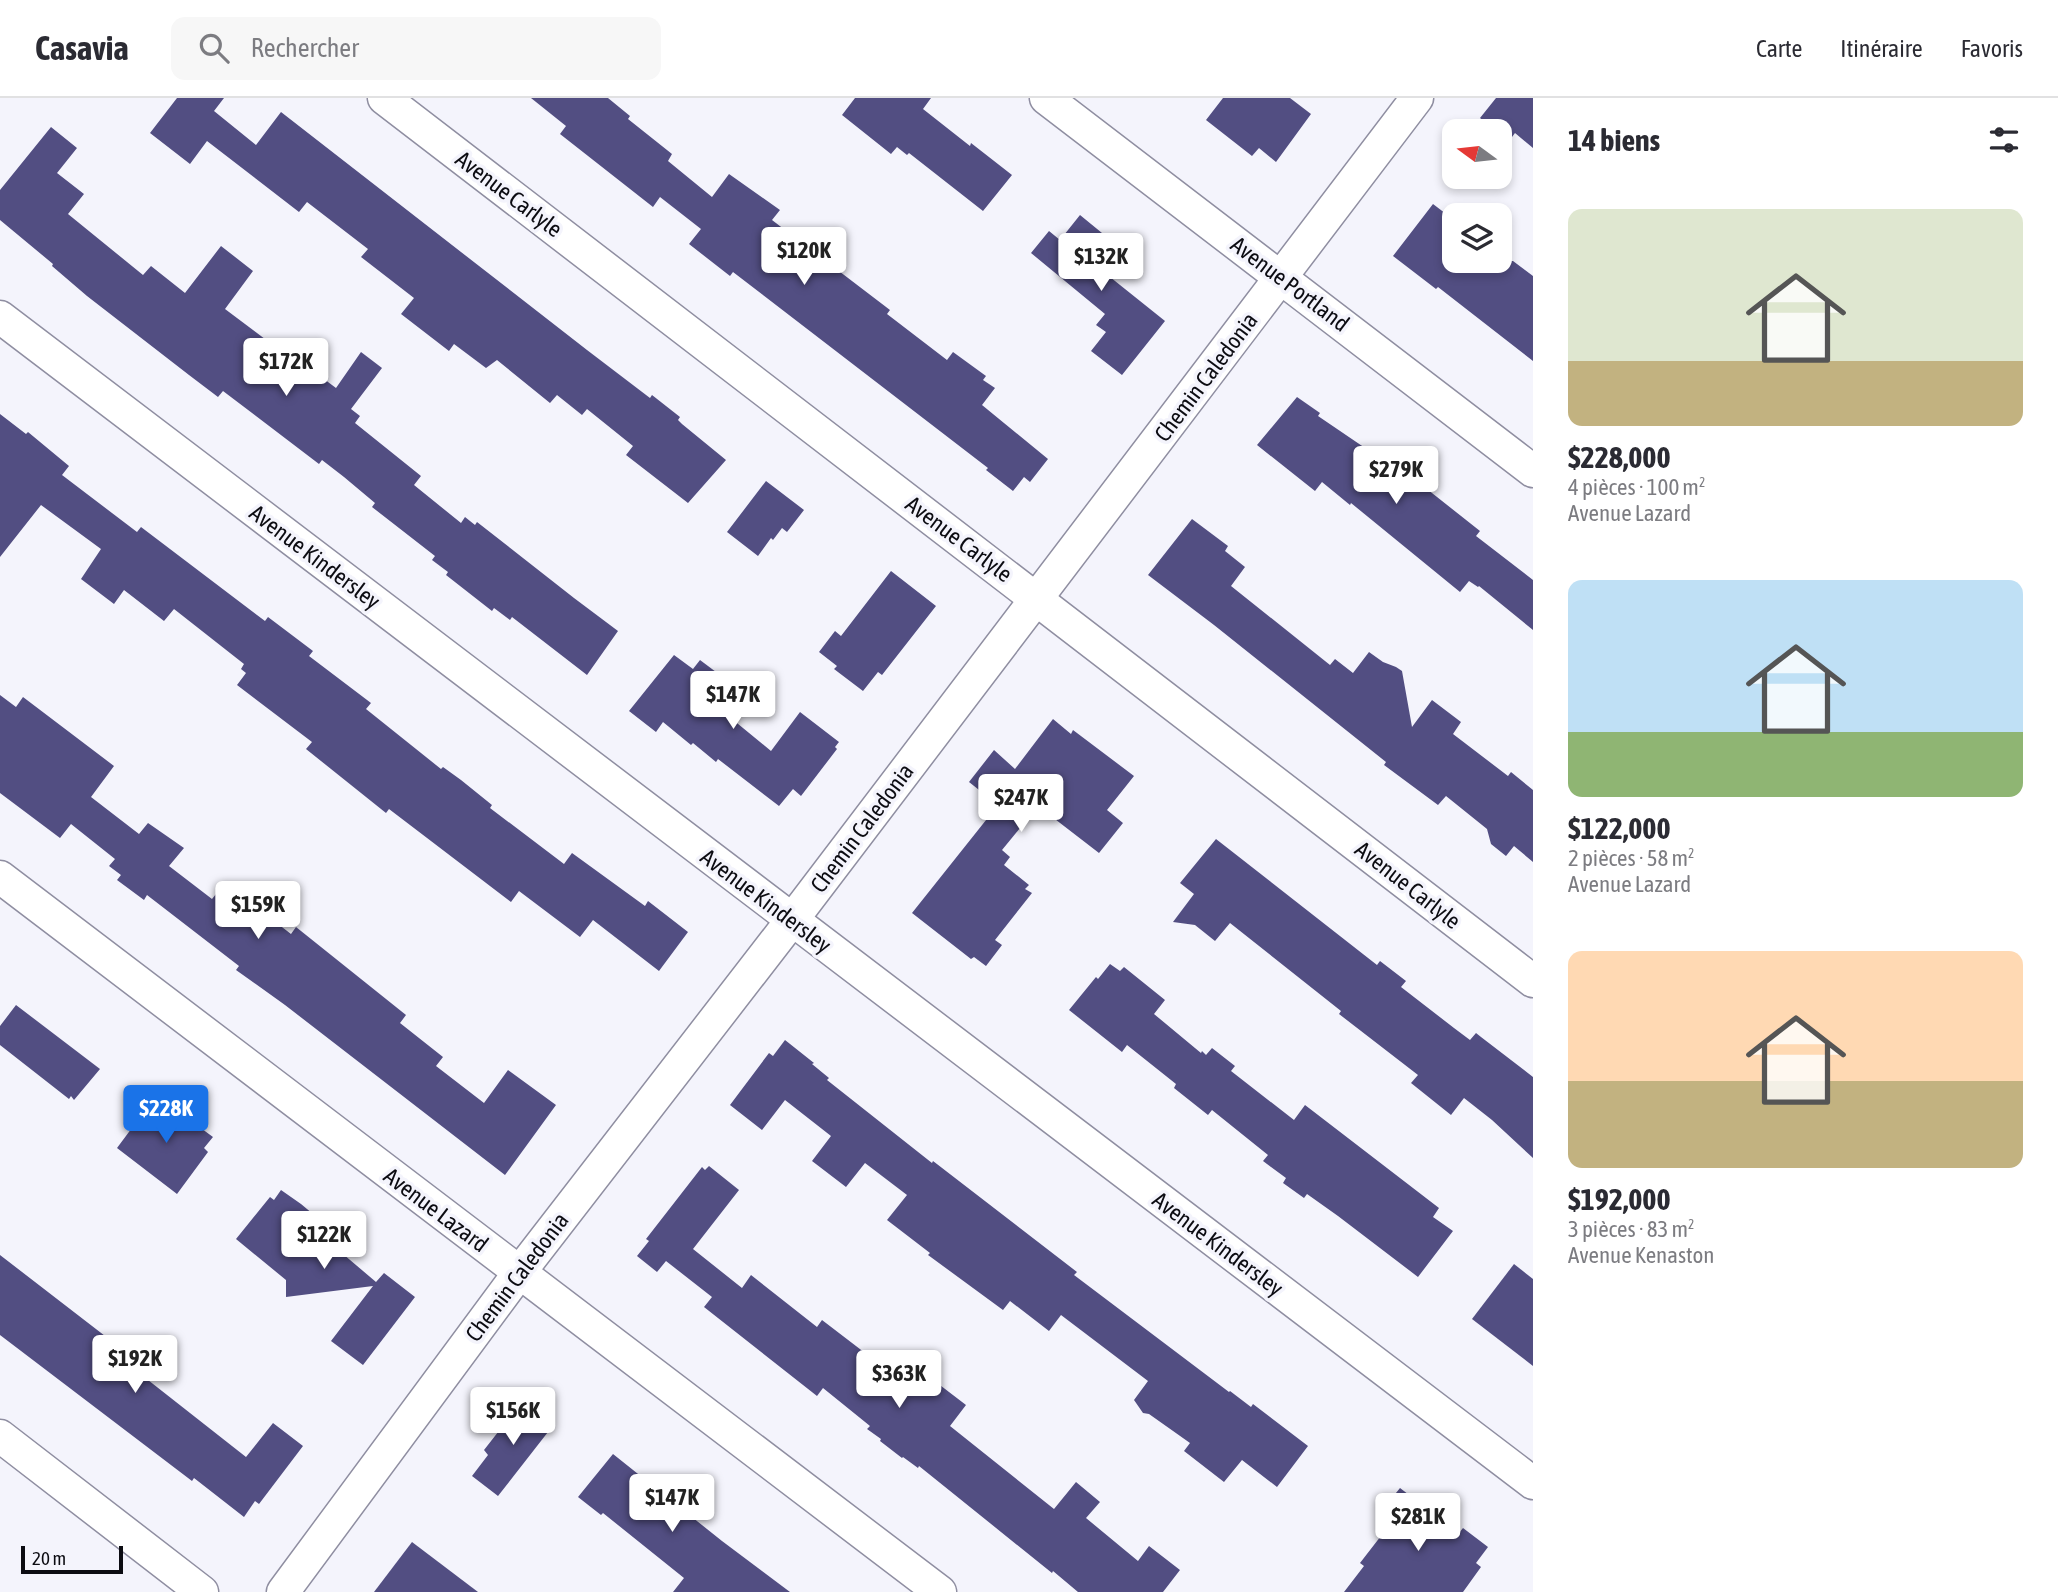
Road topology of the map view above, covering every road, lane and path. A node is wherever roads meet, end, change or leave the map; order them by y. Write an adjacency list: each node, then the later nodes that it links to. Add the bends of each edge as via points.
1 (384, 98): 7 (street, Avenue Carlyle)
2 (1046, 98): 4 (street, Avenue Portland)
3 (1417, 98): 4 (street, Chemin Caledonia)
4 (1282, 278): 6 (street, Avenue Portland); 7 (street, Chemin Caledonia)
5 (0, 317): 9 (street, Avenue Kindersley)
6 (1533, 471)
7 (1036, 598): 9 (street, Chemin Caledonia); 10 (street, Avenue Carlyle)
8 (0, 877): 11 (street, Avenue Lazard)
9 (792, 920): 11 (street, Chemin Caledonia); 13 (street, Avenue Kindersley)
10 (1533, 981)
11 (519, 1273): 15 (street, Chemin Caledonia); 16 (street, Avenue Lazard)
12 (0, 1436): 14 (street)
13 (1533, 1483)
14 (202, 1592)
15 (283, 1592)
16 (940, 1592)

